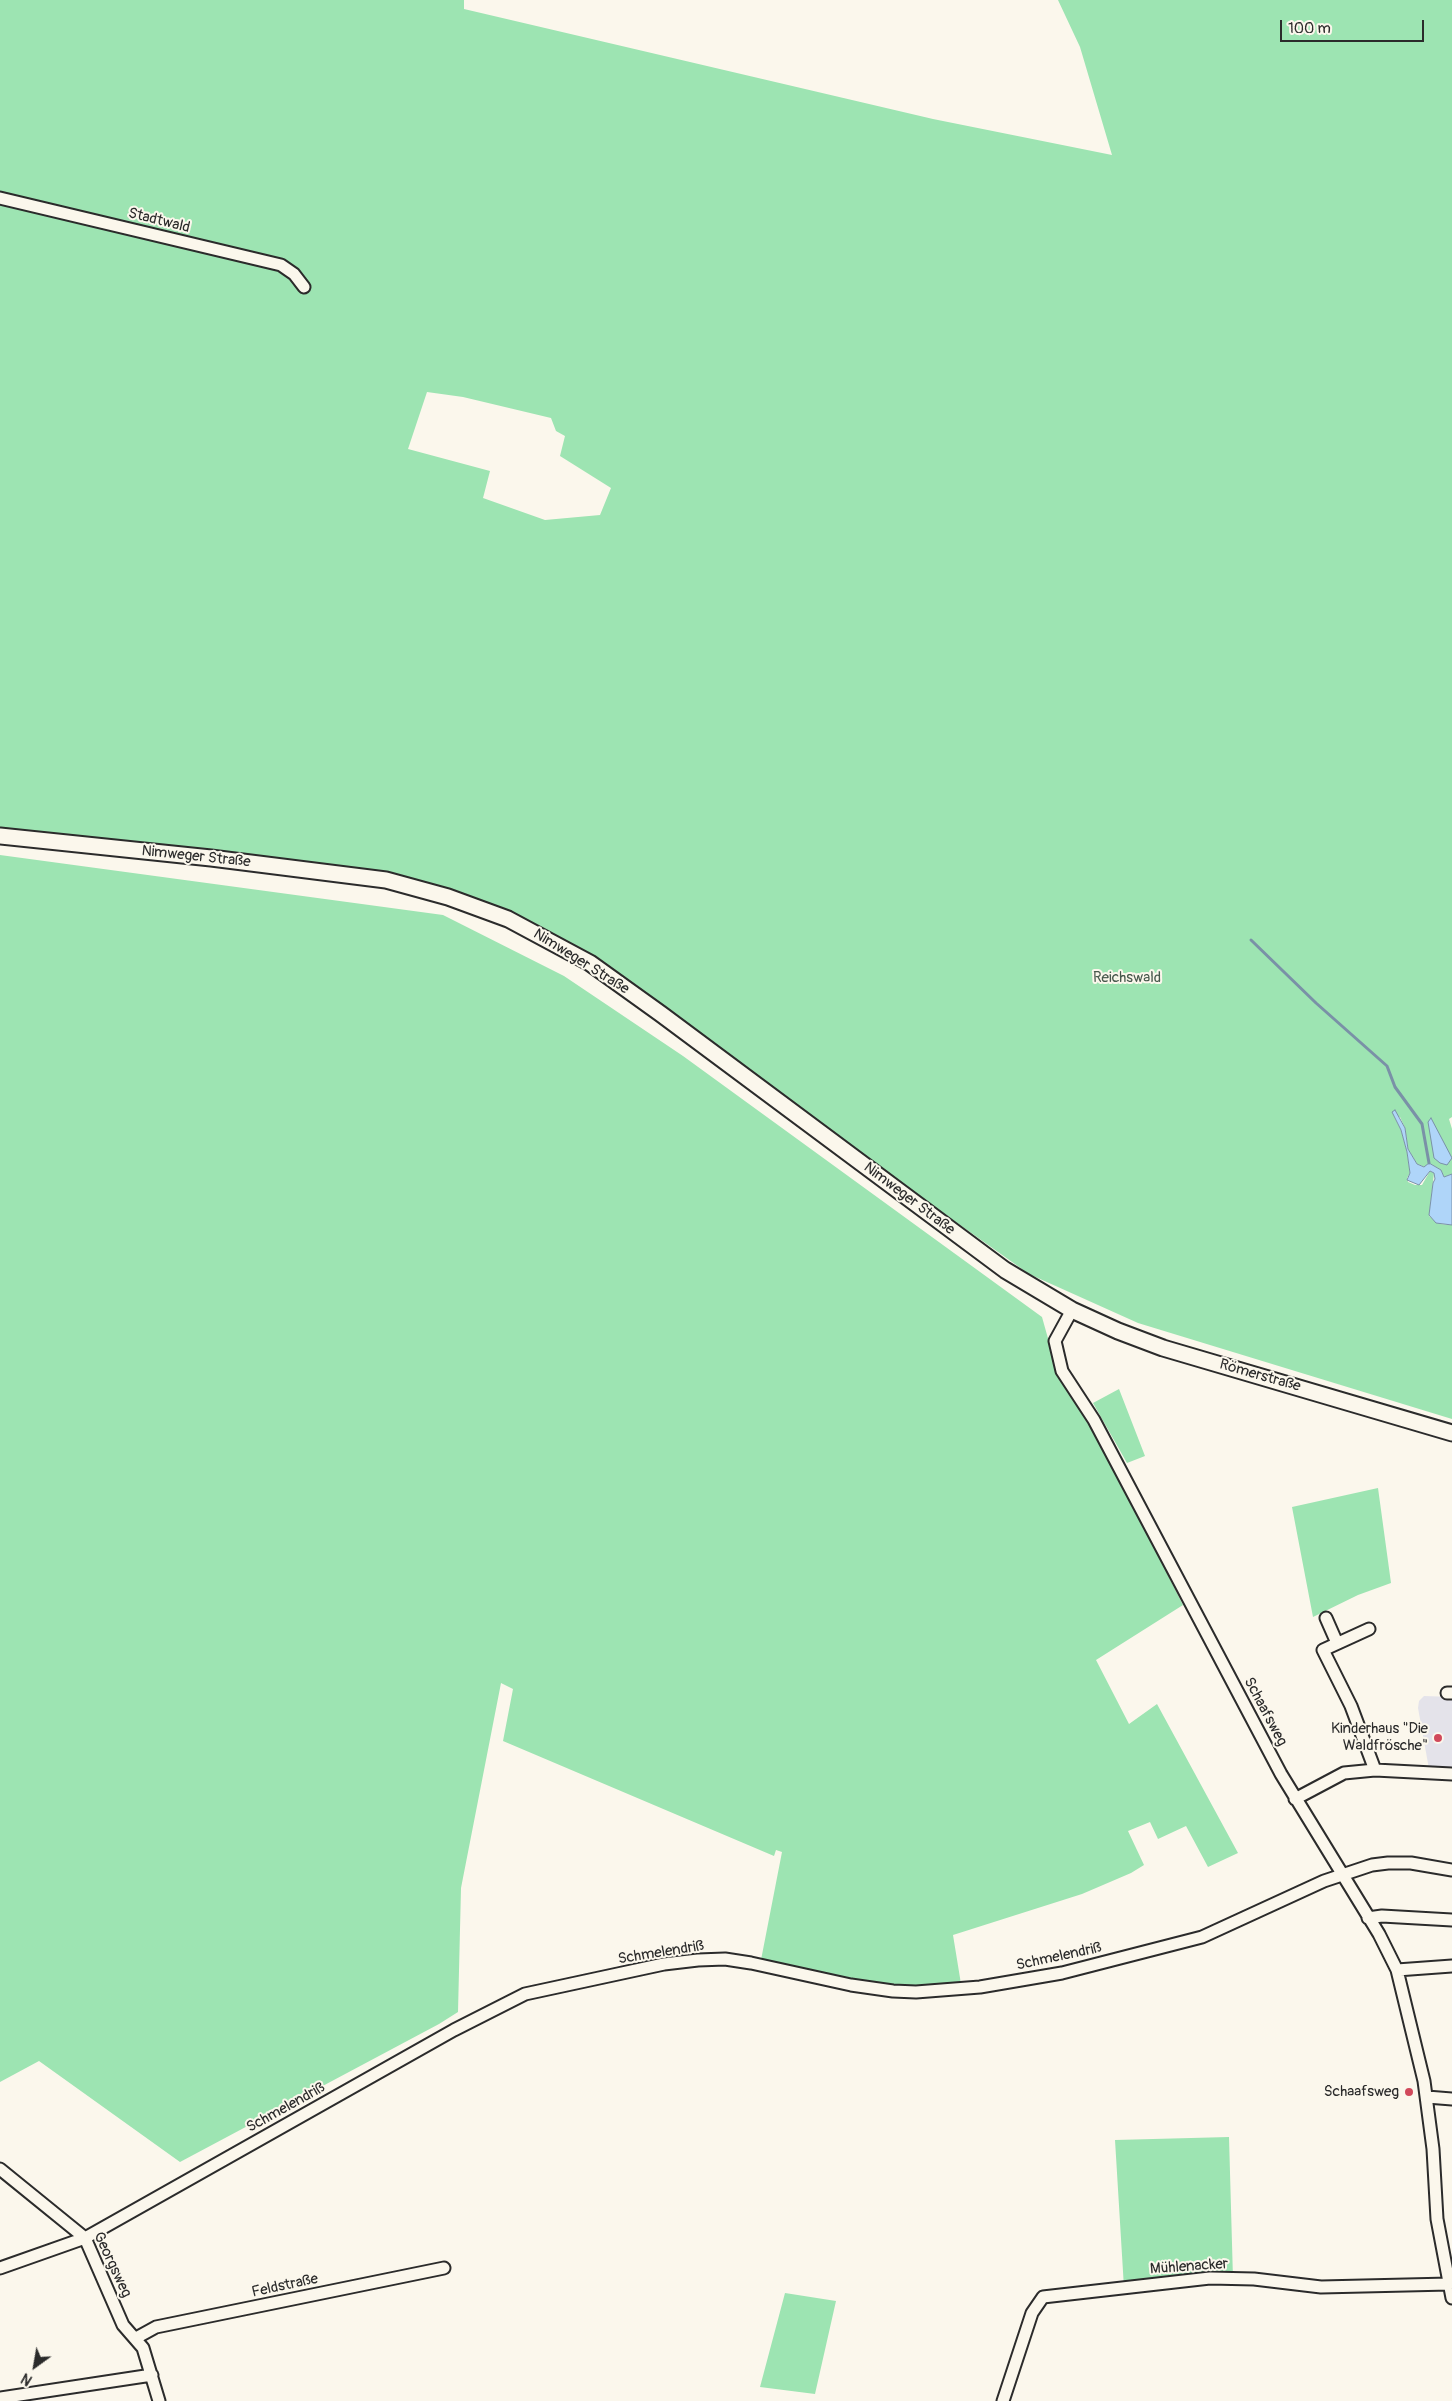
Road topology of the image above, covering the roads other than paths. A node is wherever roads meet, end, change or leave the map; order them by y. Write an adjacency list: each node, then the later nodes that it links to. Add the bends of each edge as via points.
1 (0, 198): 2 (street, Stadtwald, via 282,266)
2 (304, 287)
3 (0, 836): 4 (main road, Nimweger Straße, via 366,877 426,890 508,919 590,963 1005,1270)
4 (1072, 1310): 5 (main road, Römerstraße, via 1163,1348); 11 (street, Schaafsweg, via 1055,1341 1062,1371 1094,1420 1246,1712)
5 (1452, 1433)
6 (1326, 1618): 8 (street)
7 (1370, 1629): 8 (street)
8 (1337, 1643): 9 (street, via 1323,1650 1351,1706)
9 (1375, 1770): 10 (street); 11 (street, via 1344,1773)
10 (1452, 1774)
11 (1295, 1799): 13 (street, Schaafsweg)
12 (1452, 1870): 13 (street, Schmelendriß, via 1388,1863 1372,1865)
13 (1344, 1876): 14 (street, Schaafsweg); 21 (street, Schmelendriß, via 1324,1881 1202,1937 1110,1962 1012,1983 952,1990 893,1991 724,1959 664,1964 525,1994 454,2030)
14 (1368, 1918): 15 (street); 17 (street, Schaafsweg)
15 (1452, 1920)
16 (1452, 1966): 17 (street)
17 (1397, 1970): 18 (street, Schaafsweg)
18 (1427, 2097): 19 (street); 24 (street, Schaafsweg, via 1437,2219)
19 (1452, 2099)
20 (0, 2169): 21 (street, Georgsweg)
21 (85, 2238): 22 (street, Schmelendriß); 26 (street, Georgsweg, via 123,2325)
22 (0, 2268)
23 (444, 2268): 26 (street, Feldstraße, via 156,2327)
24 (1450, 2285): 25 (street, Schaafsweg); 30 (street, Mühlenacker, via 1321,2287 1254,2279 1210,2278 1043,2297 1032,2313)
25 (1452, 2298)
26 (136, 2338): 27 (street, Georgsweg)
27 (152, 2374): 28 (street); 29 (street, Georgsweg)
28 (0, 2398)
29 (159, 2401)
30 (1003, 2401)

